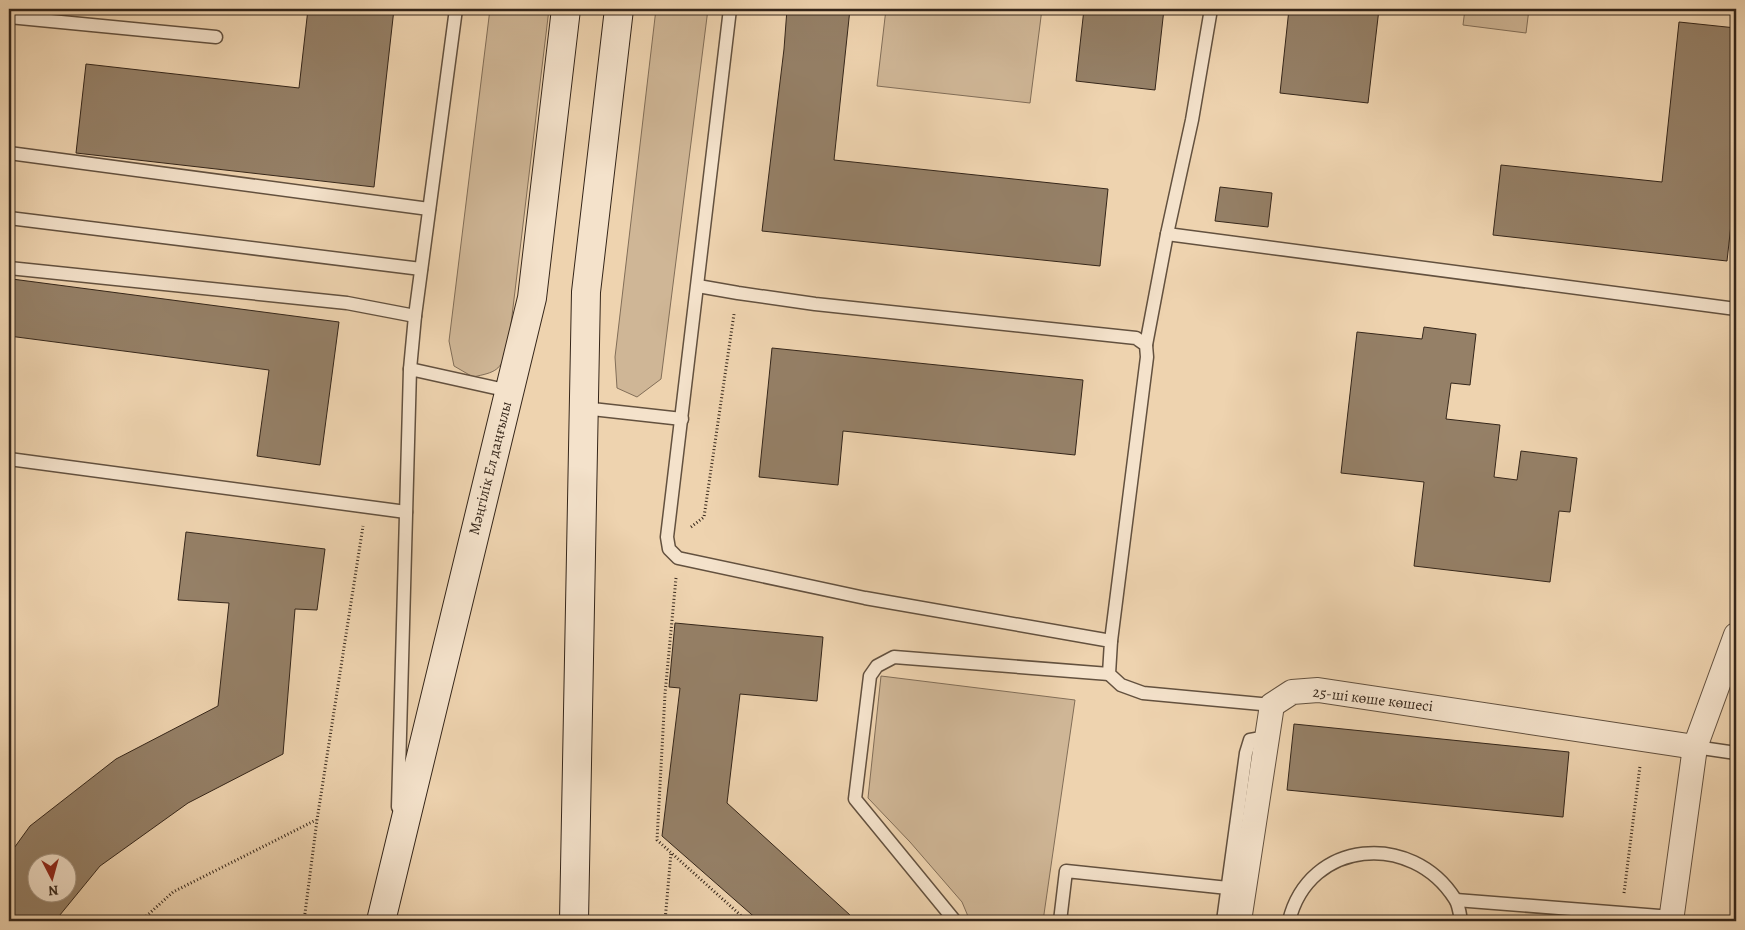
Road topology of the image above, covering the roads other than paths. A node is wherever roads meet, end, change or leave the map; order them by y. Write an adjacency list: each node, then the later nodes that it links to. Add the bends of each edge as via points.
1 (10, 9): 7 (lane)
2 (456, 9): 10 (lane)
3 (566, 9): 20 (main road, Мәңгілік Ел даңғылы, via 532,298)
4 (619, 9): 21 (main road, via 586,292)
5 (730, 9): 15 (lane)
6 (1211, 9): 12 (lane, via 1192,120)
7 (9, 19): 8 (lane)
8 (216, 36)
9 (9, 153): 10 (lane)
10 (429, 209): 14 (lane)
11 (9, 218): 14 (lane)
12 (1167, 234): 16 (lane); 18 (lane)
13 (9, 268): 17 (lane, via 347,303)
14 (422, 269): 17 (lane)
15 (698, 286): 18 (lane, via 825,305 1136,338); 22 (lane)
16 (1736, 309)
17 (415, 316): 19 (lane)
18 (1146, 345): 26 (lane, via 1148,357)
19 (410, 369): 20 (lane); 24 (lane)
20 (509, 391): 32 (main road, Мәңгілік Ел даңғылы)
21 (584, 408): 22 (lane); 37 (main road)
22 (682, 419): 26 (lane, via 667,537 670,549 678,558 865,598)
23 (9, 459): 24 (lane)
24 (406, 512): 32 (lane)
25 (1736, 635): 30 (street)
26 (1110, 641): 27 (lane)
27 (1109, 674): 28 (lane, via 1121,685 1143,694); 38 (lane, via 894,657 877,666 870,676 855,800)
28 (1272, 705): 29 (street); 30 (street, 25-ші көше көшесі, via 1292,692 1318,690)
29 (1267, 737): 33 (lane, via 1250,740 1246,753); 41 (street)
30 (1694, 747): 31 (lane); 35 (street)
31 (1736, 753)
32 (397, 855): 36 (main road, Мәңгілік Ел даңғылы)
33 (1228, 888): 39 (lane, via 1066,871); 40 (lane)
34 (1456, 900): 35 (lane); 42 (lane, via 1438,878 1422,866 1404,857 1366,853 1346,857 1313,878 1300,894); 43 (lane)
35 (1671, 919)
36 (381, 921)
37 (574, 921)
38 (955, 921)
39 (1060, 921)
40 (1224, 921)
41 (1239, 921)
42 (1290, 921)
43 (1461, 921)

